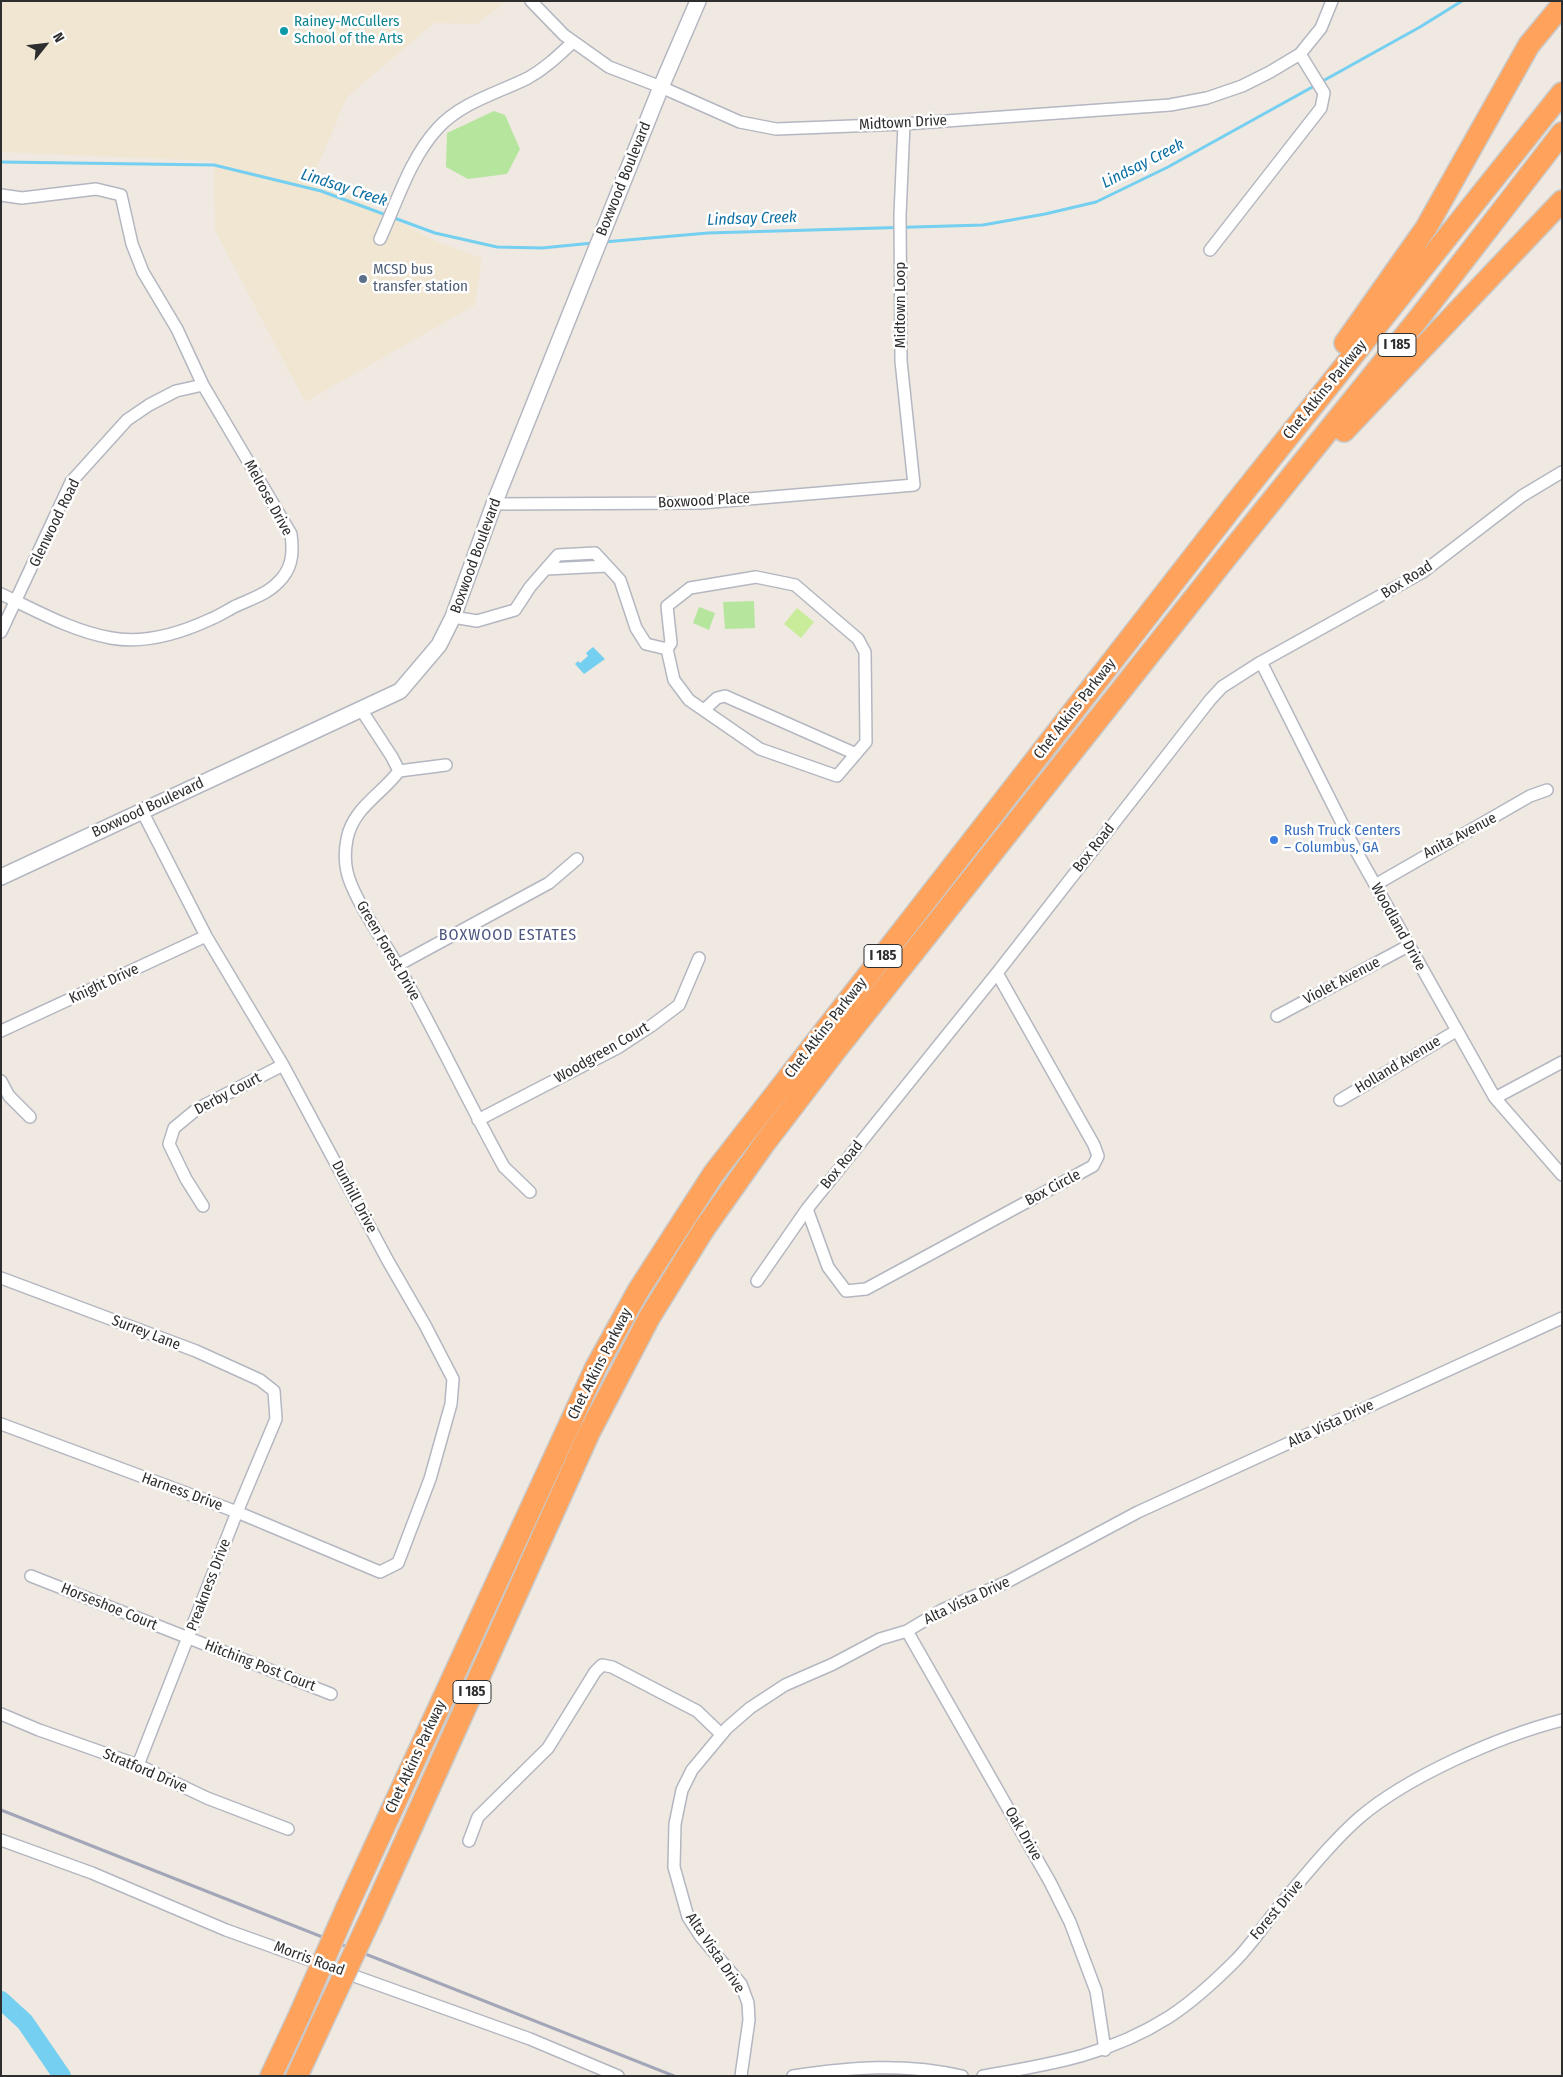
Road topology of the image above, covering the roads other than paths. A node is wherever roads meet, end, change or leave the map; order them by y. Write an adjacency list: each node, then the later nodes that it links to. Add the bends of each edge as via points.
1 (531, 1): 5 (street, Midtown Drive)
2 (698, 1): 7 (street, Boxwood Boulevard)
3 (1332, 1): 6 (street, Midtown Drive, via 1321,28)
4 (1561, 5): 19 (highway, via 1529,45 1426,228)
5 (573, 42): 7 (street, Midtown Drive, via 609,67); 13 (street, via 550,64 530,77 464,107 439,127 418,156)
6 (1300, 54): 9 (street, Midtown Drive, via 1242,86 1207,98 1170,105); 14 (street, via 1324,93 1321,108)
7 (661, 87): 9 (street, Midtown Drive, via 740,122 776,129); 18 (street, Boxwood Boulevard)
8 (1562, 93): 19 (highway, Chet Atkins Parkway / I 185)
9 (904, 124): 17 (street, Midtown Loop, via 900,361)
10 (1562, 133): 21 (highway, Chet Atkins Parkway / I 185, via 1419,318)
11 (1, 195): 15 (street, Melrose Drive, via 22,198 96,189 121,195 132,244 143,272 177,330)
12 (1562, 201): 21 (highway)
13 (380, 239)
14 (1210, 250)
15 (203, 385): 26 (street, Glenwood Road, via 176,391 149,404 127,420 71,482); 26 (street, Melrose Drive, via 291,534 291,563 284,576 262,596 211,619 169,634 140,639 110,638 54,620)
16 (1562, 472): 30 (street, Box Road, via 1522,496 1422,572)
17 (914, 485): 18 (street, Boxwood Place, via 702,503)
18 (494, 504): 27 (street, Boxwood Boulevard)
19 (1233, 506): 79 (highway, Chet Atkins Parkway / I 185, bridge, via 714,1173 638,1291 596,1367)
20 (579, 554): 22 (street, via 595,552); 23 (street); 24 (street, via 558,555)
21 (1229, 554): 80 (highway, Chet Atkins Parkway / I 185, bridge, via 764,1144 704,1230 649,1318 589,1432)
22 (607, 566): 23 (street); 29 (street, via 620,580 636,628 646,644)
23 (580, 567): 24 (street)
24 (546, 569): 27 (street, via 515,610 478,621)
25 (1, 594): 26 (street, Melrose Drive)
26 (17, 602): 28 (street, Glenwood Road)
27 (453, 617): 32 (street, Boxwood Boulevard, via 439,645 400,691)
28 (1, 632)
29 (668, 650): 31 (street, via 674,680 689,700); 33 (street, via 671,643 668,606 690,588 756,577 795,585 858,639 865,652 866,742)
30 (1261, 662): 40 (street, Woodland Drive); 45 (street, Box Road, via 1222,687 1210,700)
31 (704, 710): 33 (street, via 717,698 725,696); 33 (street, via 760,748 837,776)
32 (362, 711): 35 (street); 37 (street, Boxwood Boulevard)
33 (856, 754)
34 (446, 765): 35 (street)
35 (399, 771): 44 (street, Green Forest Drive, via 358,813 351,825 345,854 351,883 362,909)
36 (1547, 790): 40 (street, Anita Avenue, via 1530,796)
37 (142, 811): 39 (street, Boxwood Boulevard); 41 (street, Dunhill Drive)
38 (577, 859): 44 (street, via 549,883)
39 (1, 877)
40 (1375, 885): 42 (street, Woodland Drive)
41 (206, 936): 47 (street, Knight Drive); 50 (street, Dunhill Drive)
42 (1408, 946): 46 (street, Violet Avenue); 48 (street, Woodland Drive)
43 (699, 958): 55 (street, Woodgreen Court, via 679,1005 651,1026 619,1047)
44 (398, 965): 55 (street, Green Forest Drive)
45 (997, 973): 59 (street, Box Road); 59 (street, Box Circle, via 1094,1144 1098,1156 1094,1166 866,1289 846,1291 828,1267)
46 (1277, 1016)
47 (1, 1031)
48 (1456, 1031): 52 (street, Woodland Drive); 53 (street, Holland Avenue)
49 (1562, 1062): 52 (street)
50 (282, 1066): 58 (street, Derby Court, via 196,1109 174,1128 169,1144); 66 (street, Dunhill Drive, via 426,1325 452,1379 451,1404 430,1479 398,1563 380,1572)
51 (1, 1081): 54 (street, via 9,1096)
52 (1495, 1098): 56 (street, Woodland Drive)
53 (1340, 1100)
54 (30, 1117)
55 (478, 1120): 57 (street, Green Forest Drive, via 504,1167)
56 (1562, 1175)
57 (530, 1192)
58 (203, 1206)
59 (807, 1209): 61 (street, Box Road)
60 (1, 1278): 63 (street, Surrey Lane, via 196,1351 260,1380 274,1391)
61 (757, 1282)
62 (1562, 1318): 68 (street, Alta Vista Drive, via 1138,1512 1007,1582 942,1610)
63 (275, 1405): 65 (street, Preakness Drive, via 276,1420)
64 (1, 1424): 65 (street, Harness Drive)
65 (237, 1512): 66 (street, Harness Drive); 69 (street, Preakness Drive)
66 (361, 1564)
67 (31, 1576): 69 (street, Horseshoe Court)
68 (907, 1631): 73 (street, Alta Vista Drive, via 880,1639 785,1685 750,1708); 78 (street, Oak Drive, via 1046,1873 1070,1922 1096,1990)
69 (188, 1639): 70 (street, Hitching Post Court); 74 (street, Preakness Drive)
70 (331, 1694)
71 (1, 1714): 74 (street, Stratford Drive)
72 (1562, 1720): 78 (street, Forest Drive, via 1498,1741 1444,1765 1394,1793 1359,1818 1283,1901 1236,1960 1170,2016)
73 (721, 1734): 77 (street, via 697,1711 612,1667 602,1665 548,1748 478,1818); 82 (street, Alta Vista Drive, via 692,1770 682,1790 674,1867 688,1917 741,1984 748,2003 750,2020)
74 (138, 1765): 75 (street, Stratford Drive, via 207,1798)
75 (288, 1830)
76 (1, 1840): 81 (street, Morris Road, via 92,1873 226,1930 530,2039)
77 (468, 1841)
78 (1105, 2050): 85 (street, Forest Drive)
79 (271, 2076)
80 (298, 2076)
81 (618, 2076)
82 (742, 2076)
83 (793, 2076): 84 (street, via 848,2067 932,2069)
84 (962, 2076)
85 (984, 2076)

